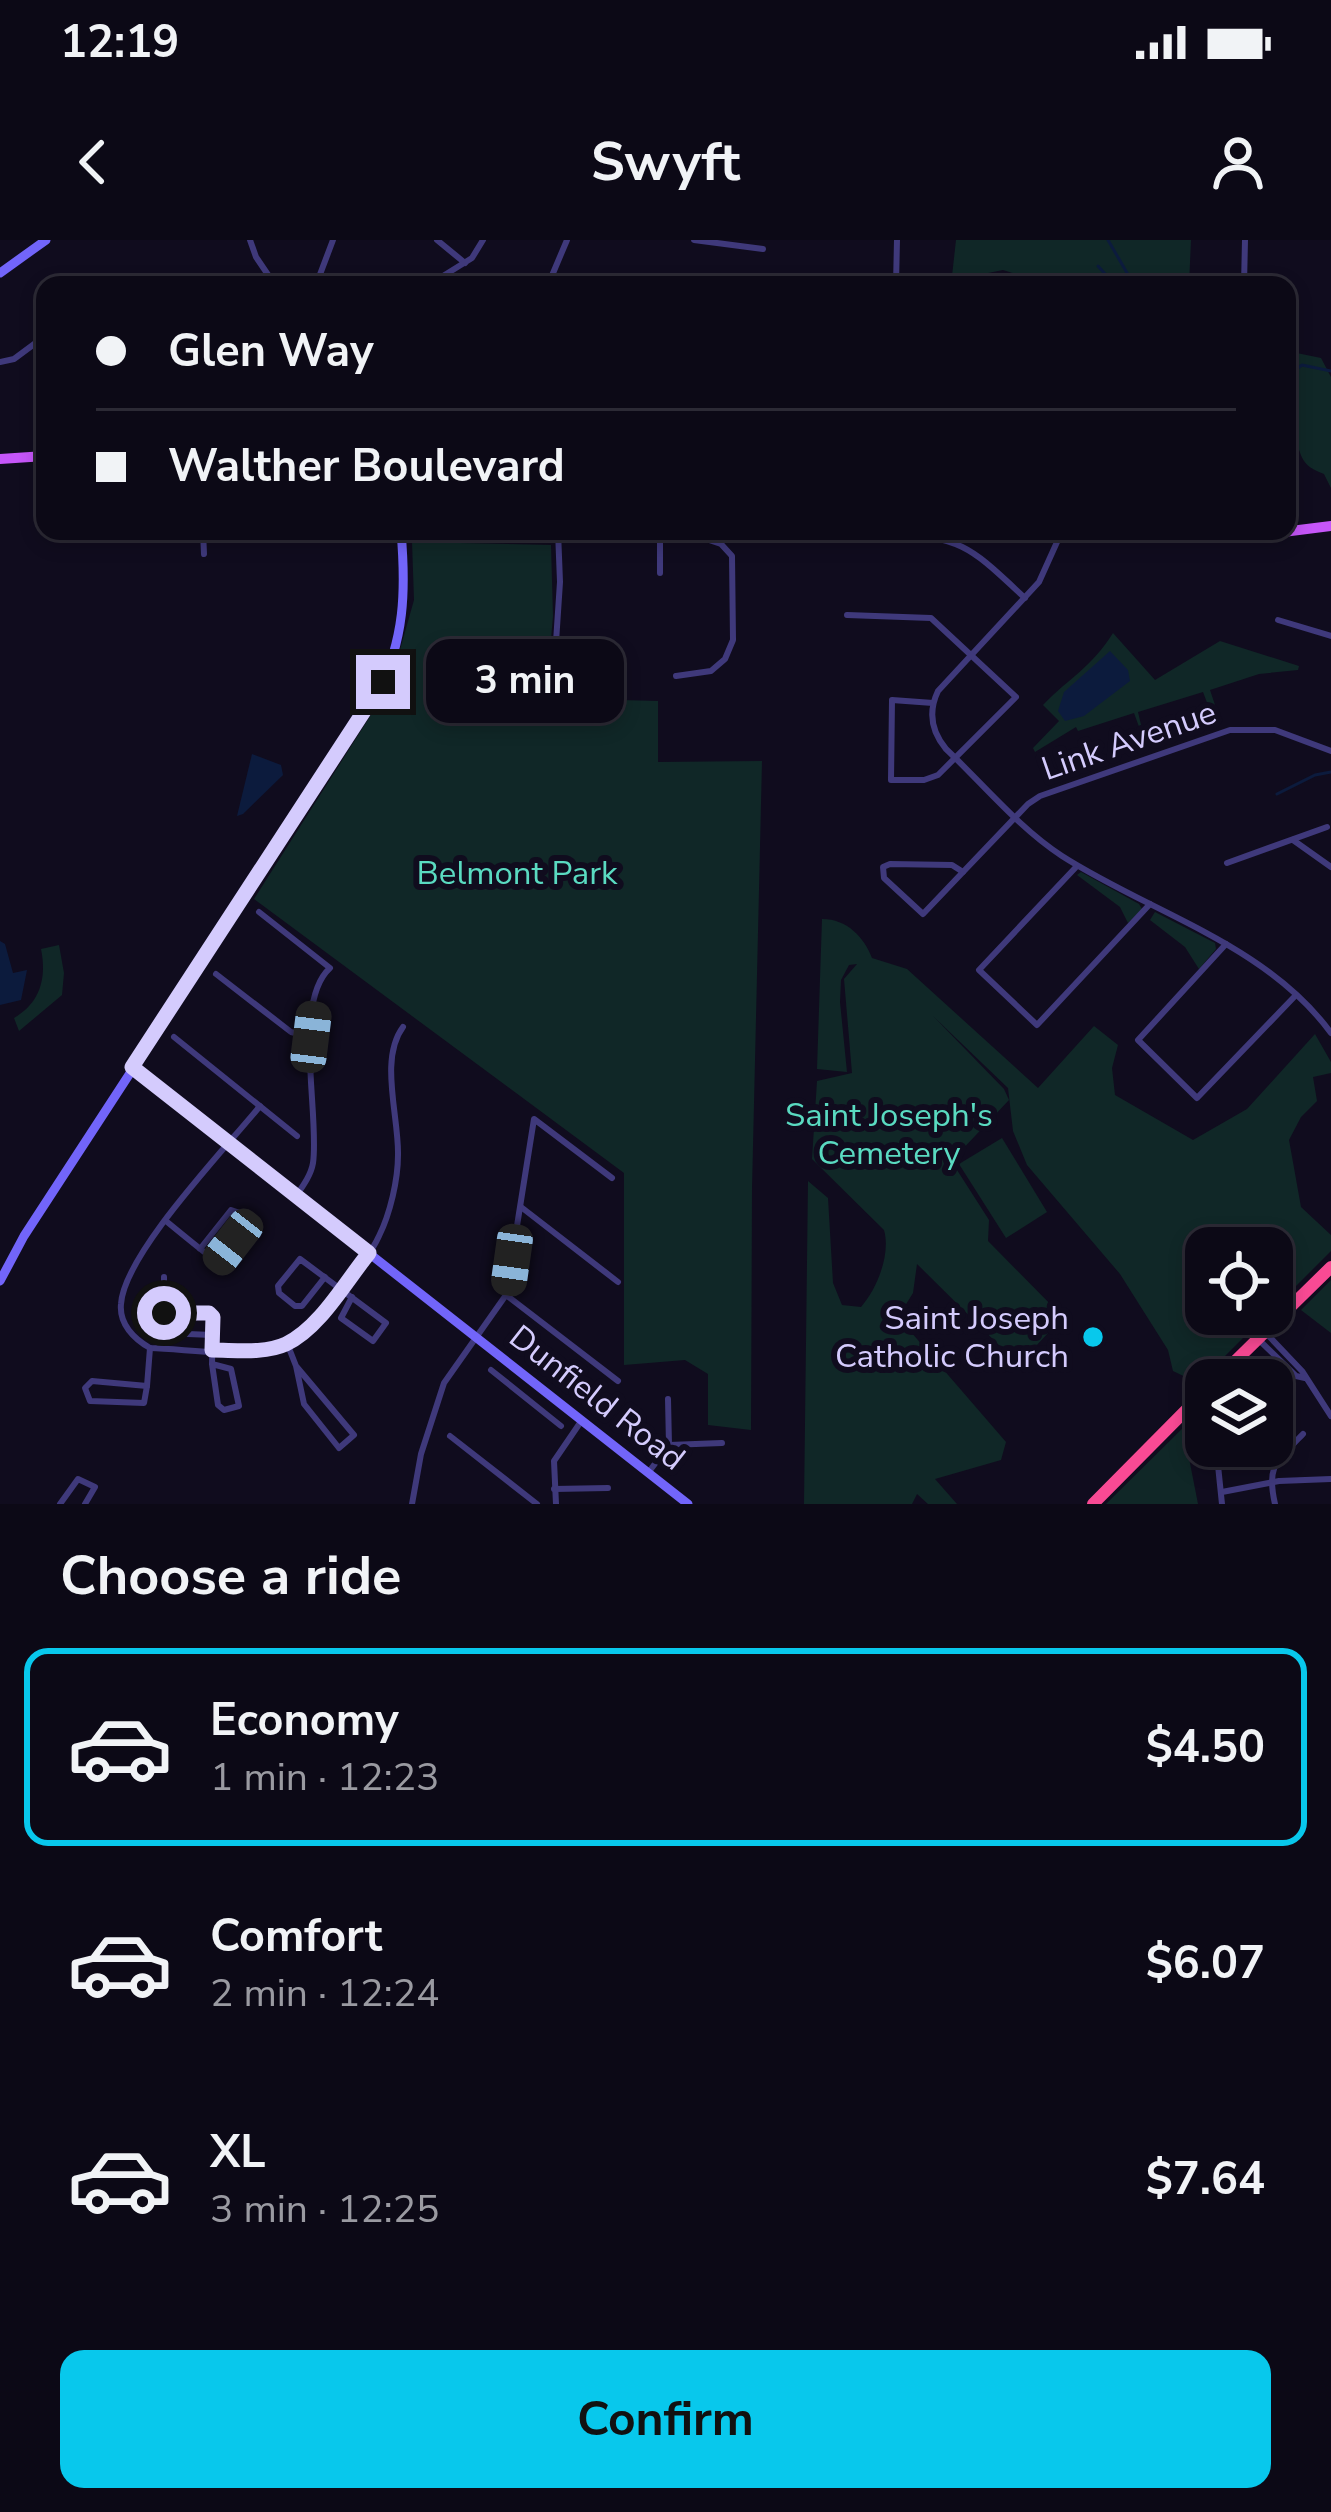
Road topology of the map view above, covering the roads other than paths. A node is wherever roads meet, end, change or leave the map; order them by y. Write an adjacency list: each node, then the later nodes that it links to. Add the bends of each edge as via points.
1 (46, 240): 12 (main road)
2 (250, 240): 14 (street)
3 (333, 240): 15 (street)
4 (437, 240): 11 (street)
5 (483, 240): 11 (street)
6 (567, 240): 13 (street)
7 (694, 240): 10 (street)
8 (897, 240): 17 (street)
9 (1245, 240): 18 (street)
10 (763, 249)
11 (464, 263): 16 (street)
12 (0, 273)
13 (553, 275)
14 (270, 276)
15 (319, 276)
16 (442, 276)
17 (896, 276)
18 (1244, 276)
19 (36, 343): 20 (street)
20 (0, 362)
21 (36, 456): 22 (main road)
22 (0, 459)
23 (1331, 526): 24 (main road)
24 (1296, 529)
25 (203, 540): 32 (street)
26 (401, 540): 62 (main road, via 404,615 383,682)
27 (559, 540): 42 (street)
28 (660, 540): 33 (street)
29 (712, 540): 41 (street, via 734,565 730,650 712,671)
30 (953, 540): 34 (street)
31 (1058, 540): 34 (street)
32 (204, 554)
33 (660, 573)
34 (1025, 598): 40 (street)
35 (847, 615): 40 (street, via 931,618)
36 (1278, 620): 38 (street)
37 (1331, 624): 38 (street)
38 (1322, 633): 39 (street)
39 (1331, 636)
40 (972, 654): 43 (street); 45 (street, via 1016,697)
41 (676, 676)
42 (554, 687)
43 (933, 703): 45 (street, via 934,730); 45 (street, via 892,700 891,780 931,779)
44 (1331, 751): 46 (street, Link Avenue, via 1275,730 1230,730 1040,796)
45 (956, 759): 46 (street)
46 (1016, 816): 50 (street); 52 (street, Link Avenue)
47 (1327, 827): 48 (street)
48 (1293, 840): 49 (street); 51 (street)
49 (1227, 863)
50 (1077, 866): 53 (street); 53 (street, via 980,970 1037,1025)
51 (1331, 867)
52 (963, 872): 52 (street, Link Avenue, via 923,914 882,875 890,864)
53 (1150, 904): 55 (street)
54 (260, 912): 61 (street, via 330,968 318,986)
55 (1226, 944): 57 (street); 57 (street, via 1138,1040 1198,1098)
56 (216, 974): 61 (street, via 291,1032)
57 (1296, 995): 59 (street)
58 (403, 1027): 71 (street, via 393,1065 398,1165)
59 (1331, 1033)
60 (174, 1036): 63 (street)
61 (311, 1037): 67 (street, via 313,1165)
62 (132, 1067): 65 (main road, Dunfield Road); 75 (main road)
63 (260, 1106): 64 (street); 65 (street)
64 (297, 1136)
65 (230, 1144): 67 (main road, Dunfield Road); 69 (street)
66 (612, 1178): 68 (street, via 534,1119)
67 (296, 1196): 71 (main road, Dunfield Road)
68 (521, 1207): 76 (street); 78 (street)
69 (166, 1221): 70 (street); 85 (street, via 121,1303 126,1326)
70 (200, 1250): 70 (street, via 217,1262 246,1215 233,1208)
71 (369, 1253): 77 (street); 82 (main road, Dunfield Road)
72 (1331, 1267): 83 (highway)
73 (164, 1276): 80 (street)
74 (325, 1277): 74 (street, via 301,1259 279,1293 302,1306); 77 (street)
75 (0, 1281)
76 (618, 1282)
77 (340, 1288): 79 (street); 84 (street)
78 (506, 1295): 82 (street); 92 (street)
79 (352, 1298): 79 (street, via 341,1318 373,1340 386,1323)
80 (164, 1313): 81 (street, via 209,1313); 81 (street, via 164,1333)
81 (213, 1334): 86 (street)
82 (475, 1336): 91 (main road, Dunfield Road); 113 (street, via 434,1408)
83 (1262, 1336): 87 (highway); 97 (street)
84 (287, 1343): 86 (street); 89 (street)
85 (150, 1348): 86 (street); 93 (street)
86 (212, 1350): 88 (street)
87 (1238, 1359)
88 (212, 1364): 88 (street, via 218,1406 239,1406 231,1369)
89 (296, 1366): 89 (street, via 304,1404 339,1448 354,1435)
90 (491, 1370): 94 (street)
91 (528, 1379): 94 (street); 98 (main road, Dunfield Road)
92 (618, 1381)
93 (147, 1386): 93 (street, via 92,1381 85,1388 90,1401 139,1406)
94 (518, 1392): 99 (street)
95 (668, 1399): 103 (street)
96 (1185, 1411): 117 (highway)
97 (1331, 1416)
98 (582, 1420): 105 (main road, Dunfield Road); 109 (street, via 554,1461)
99 (561, 1426)
100 (1304, 1435): 107 (street, via 1277,1460)
101 (450, 1436): 114 (street)
102 (722, 1443): 103 (street)
103 (669, 1445): 105 (street)
104 (1219, 1467): 110 (street)
105 (648, 1473): 116 (main road, Dunfield Road)
106 (1331, 1479): 107 (street)
107 (1270, 1482): 110 (street); 119 (street)
108 (608, 1488): 109 (street)
109 (554, 1489): 115 (street)
110 (1222, 1492): 118 (street)
111 (60, 1504): 112 (street, via 78,1479 95,1487)
112 (86, 1504)
113 (412, 1504)
114 (537, 1504)
115 (556, 1504)
116 (688, 1504)
117 (1093, 1504)
118 (1222, 1504)
119 (1275, 1504)

